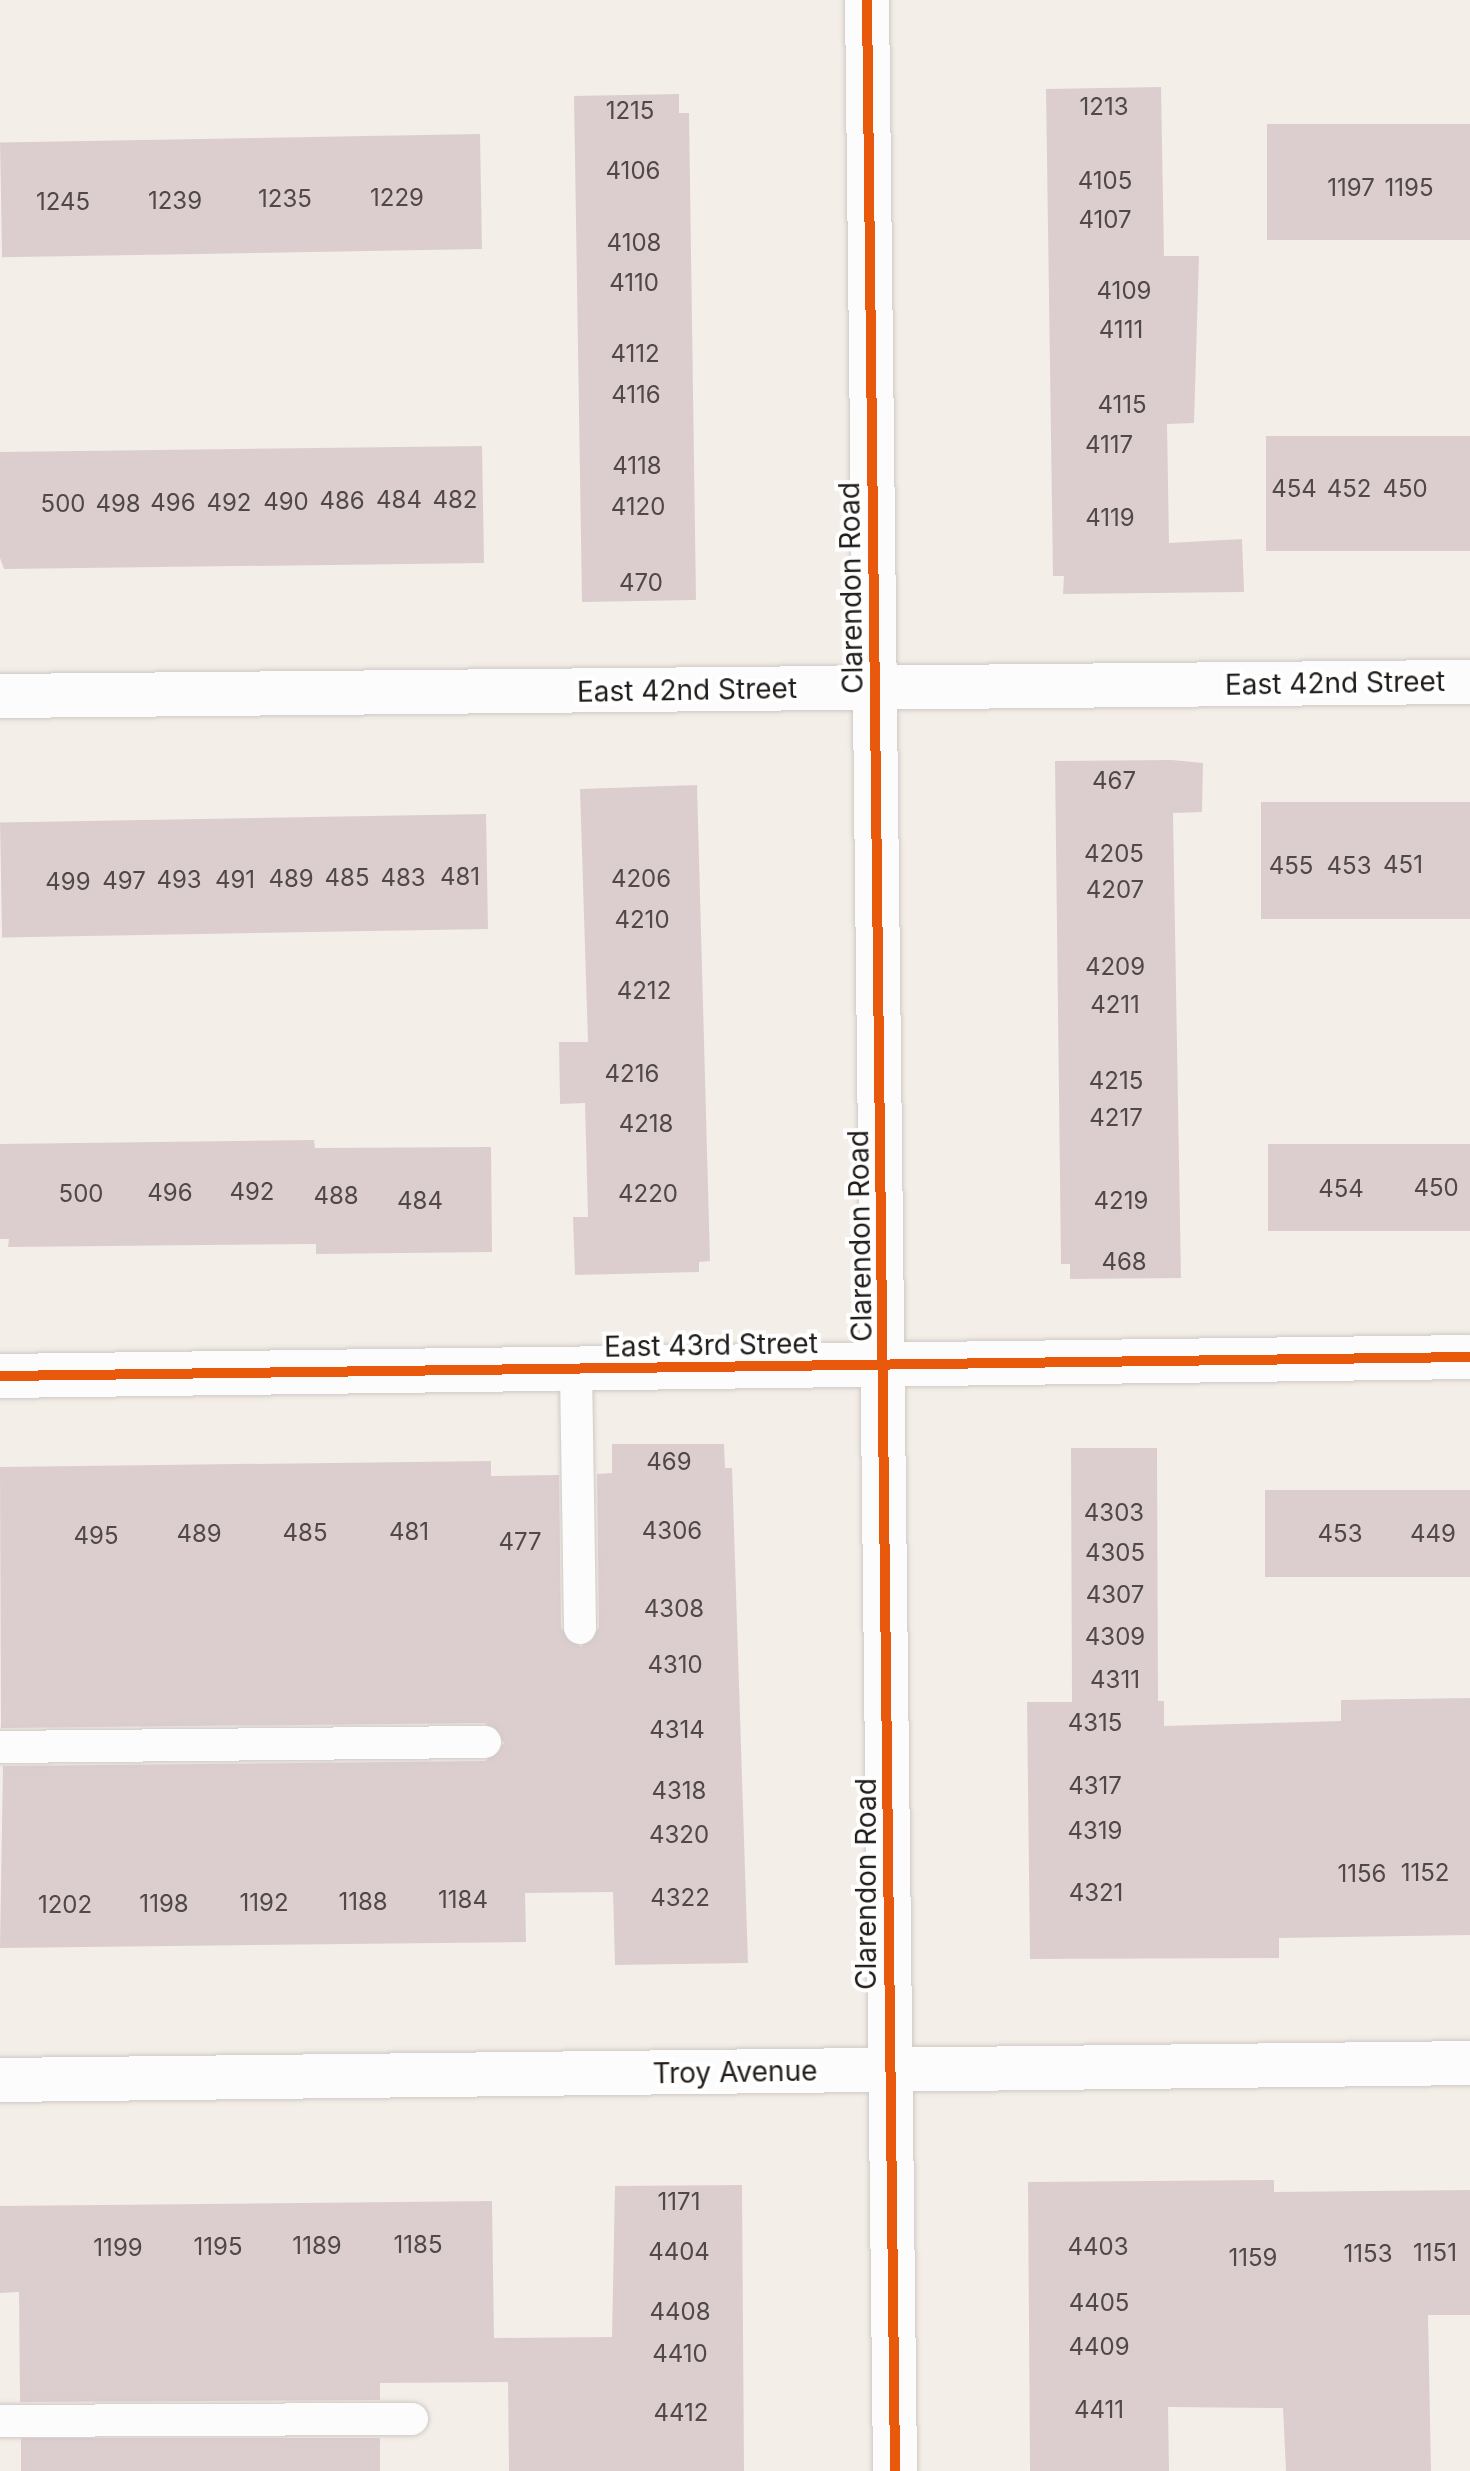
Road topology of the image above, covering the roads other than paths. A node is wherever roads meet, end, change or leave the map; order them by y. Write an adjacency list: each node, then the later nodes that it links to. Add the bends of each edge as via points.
1 (867, 0): 3 (street, Clarendon Road)
2 (1470, 682): 3 (street, East 42nd Street)
3 (877, 688): 4 (street, East 42nd Street); 6 (street, Clarendon Road)
4 (0, 696)
5 (1470, 1357): 6 (street, East 43rd Street)
6 (885, 1368): 7 (street, East 43rd Street); 13 (street, Clarendon Road)
7 (576, 1371): 8 (street, East 43rd Street); 9 (lane)
8 (0, 1376)
9 (580, 1628)
10 (485, 1742): 11 (lane)
11 (0, 1747)
12 (1470, 2063): 13 (street, Troy Avenue)
13 (892, 2070): 14 (street, Troy Avenue); 17 (street, Clarendon Road)
14 (0, 2080)
15 (412, 2419): 16 (lane)
16 (0, 2421)
17 (895, 2471)

